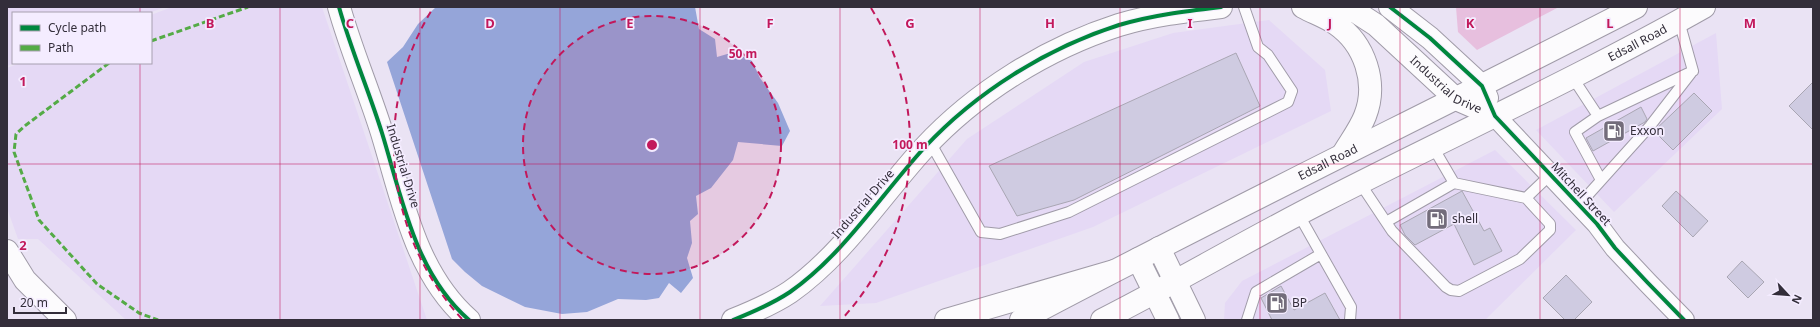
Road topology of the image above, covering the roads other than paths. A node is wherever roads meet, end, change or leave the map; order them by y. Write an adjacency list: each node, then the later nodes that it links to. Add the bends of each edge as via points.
1 (339, 7): 35 (main road, Industrial Drive, via 426,266 448,299)
2 (1221, 7): 16 (main road, Industrial Drive, via 1143,19 1095,34 1038,61 983,95)
3 (1244, 7): 16 (lane, via 1258,47 1268,55 1292,91 1288,102 1069,212 1000,234 982,232)
4 (1303, 7): 18 (main road, via 1336,24 1357,43 1366,64 1370,90 1365,116)
5 (1332, 7): 13 (main road, Industrial Drive, via 1356,12 1376,25)
6 (1390, 7): 12 (main road, Industrial Drive, via 1430,38)
7 (1636, 7): 12 (main road, Edsall Road)
8 (1704, 7): 9 (main road, Edsall Road)
9 (1679, 21): 10 (lane); 11 (main road, Edsall Road)
10 (1693, 71): 15 (lane); 20 (lane, via 1650,126)
11 (1573, 78): 14 (main road, Edsall Road); 15 (lane)
12 (1482, 86): 13 (main road, Edsall Road); 14 (main road, Industrial Drive)
13 (1456, 99): 14 (main road, Industrial Drive); 18 (main road, Edsall Road)
14 (1495, 116): 17 (main road, Edsall Road); 19 (street, Mitchell Street)
15 (1598, 116): 20 (lane, via 1575,132)
16 (930, 142): 36 (main road, Industrial Drive, via 854,230 808,278 769,305)
17 (1433, 147): 21 (lane); 22 (main road, Edsall Road)
18 (1343, 154): 27 (main road, Edsall Road)
19 (1550, 175): 23 (lane); 24 (street, Mitchell Street)
20 (1601, 180): 24 (lane)
21 (1454, 182): 23 (lane); 26 (lane)
22 (1360, 183): 25 (main road, Edsall Road); 26 (lane)
23 (1526, 198): 26 (lane, via 1550,224 1550,230 1520,259 1459,291 1446,287)
24 (1578, 206): 44 (street, Mitchell Street)
25 (1299, 215): 29 (lane); 32 (main road, Edsall Road)
26 (1386, 222)
27 (1159, 248): 30 (main road, Edsall Road); 32 (main road)
28 (7, 251): 34 (main road, via 26,280)
29 (1321, 254): 42 (lane, via 1256,292); 43 (lane, via 1351,307)
30 (1138, 259): 31 (main road, Edsall Road); 33 (main road)
31 (1114, 271): 37 (main road); 38 (main road, Edsall Road)
32 (1176, 282): 33 (main road, Edsall Road); 41 (main road)
33 (1155, 294): 39 (main road, Edsall Road); 40 (main road)
34 (65, 320)
35 (468, 320)
36 (733, 320)
37 (946, 320)
38 (1022, 320)
39 (1102, 320)
40 (1168, 320)
41 (1194, 320)
42 (1247, 320)
43 (1350, 320)
44 (1684, 320)

